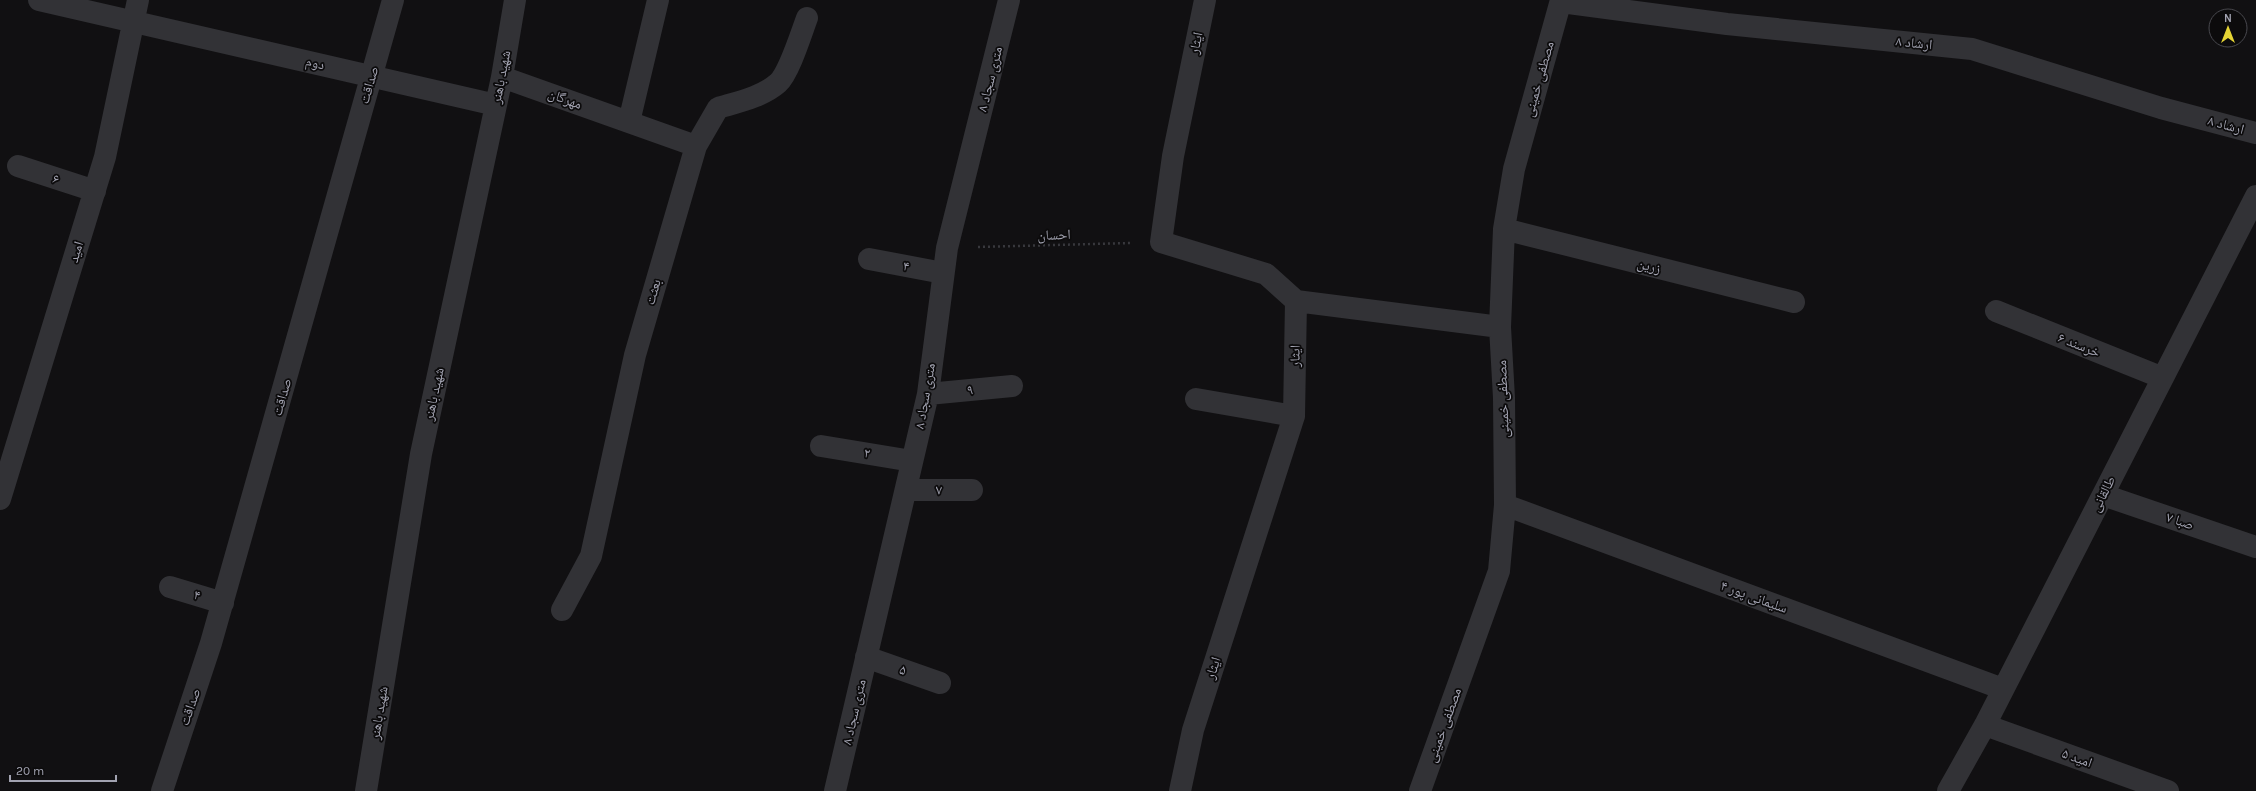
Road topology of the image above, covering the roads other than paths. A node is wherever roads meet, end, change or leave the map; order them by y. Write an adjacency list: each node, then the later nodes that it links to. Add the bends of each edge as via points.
1 (38, 0): 10 (street, دوم)
2 (138, 0): 10 (street, امید)
3 (394, 0): 11 (street, صداقت)
4 (515, 0): 12 (street, شهید باهنر)
5 (658, 0): 14 (street)
6 (1010, 0): 22 (street, ۸ متری سجاد)
7 (1205, 0): 23 (street, ایثار, via 1173,156 1161,242 1266,274)
8 (1561, 1): 15 (street, ارشاد ۸, via 1727,24 1972,49 2161,108); 20 (street, مصطفی خمینی, via 1514,169)
9 (807, 18): 16 (street, بعثت, via 789,64 778,82 747,100 718,108)
10 (133, 22): 11 (street, دوم); 18 (street, امید, via 105,157)
11 (371, 76): 13 (street, دوم); 41 (street, صداقت)
12 (502, 76): 13 (street, شهید باهنر); 14 (street, مهرگان)
13 (496, 105): 48 (street, شهید باهنر, via 422,454)
14 (629, 122): 16 (street, مهرگان)
15 (2256, 133)
16 (696, 146): 42 (street, بعثت, via 635,355 591,556)
17 (18, 166): 18 (street, ۶)
18 (95, 191): 37 (street, امید)
19 (2253, 208): 27 (street, طالقانی)
20 (1504, 229): 24 (street, زرین); 26 (street, مصطفی خمینی)
21 (870, 259): 22 (street, ۴)
22 (943, 272): 29 (street, ۸ متری سجاد)
23 (1296, 302): 26 (street); 31 (street, ایثار)
24 (1794, 302)
25 (1996, 312): 27 (street, خرسند ۶)
26 (1500, 327): 38 (street, مصطفی خمینی, via 1504,398)
27 (2163, 378): 36 (street, طالقانی)
28 (1012, 386): 29 (street, ۹)
29 (928, 394): 33 (street, ۸ متری سجاد)
30 (1196, 399): 31 (street)
31 (1294, 416): 50 (street, ایثار, via 1193,730)
32 (821, 446): 33 (street, ۲)
33 (912, 461): 34 (street, ۸ متری سجاد)
34 (906, 490): 35 (street, ۷); 43 (street, ۸ متری سجاد)
35 (972, 490)
36 (2103, 494): 39 (street, صبا ۷); 45 (street, طالقانی)
37 (0, 500)
38 (1505, 505): 45 (street, سلیمانی پور ۴); 51 (street, مصطفی خمینی, via 1499,571)
39 (2256, 547)
40 (170, 587): 41 (street, ۴)
41 (223, 603): 47 (street, صداقت)
42 (562, 610)
43 (866, 657): 44 (street, ۵); 49 (street, ۸ متری سجاد)
44 (940, 683)
45 (2003, 689): 46 (street, طالقانی)
46 (1985, 725): 52 (street, طالقانی); 53 (street, امید ۵)
47 (162, 791)
48 (366, 791)
49 (835, 791)
50 (1180, 791)
51 (1420, 791)
52 (1948, 791)
53 (2168, 791)

